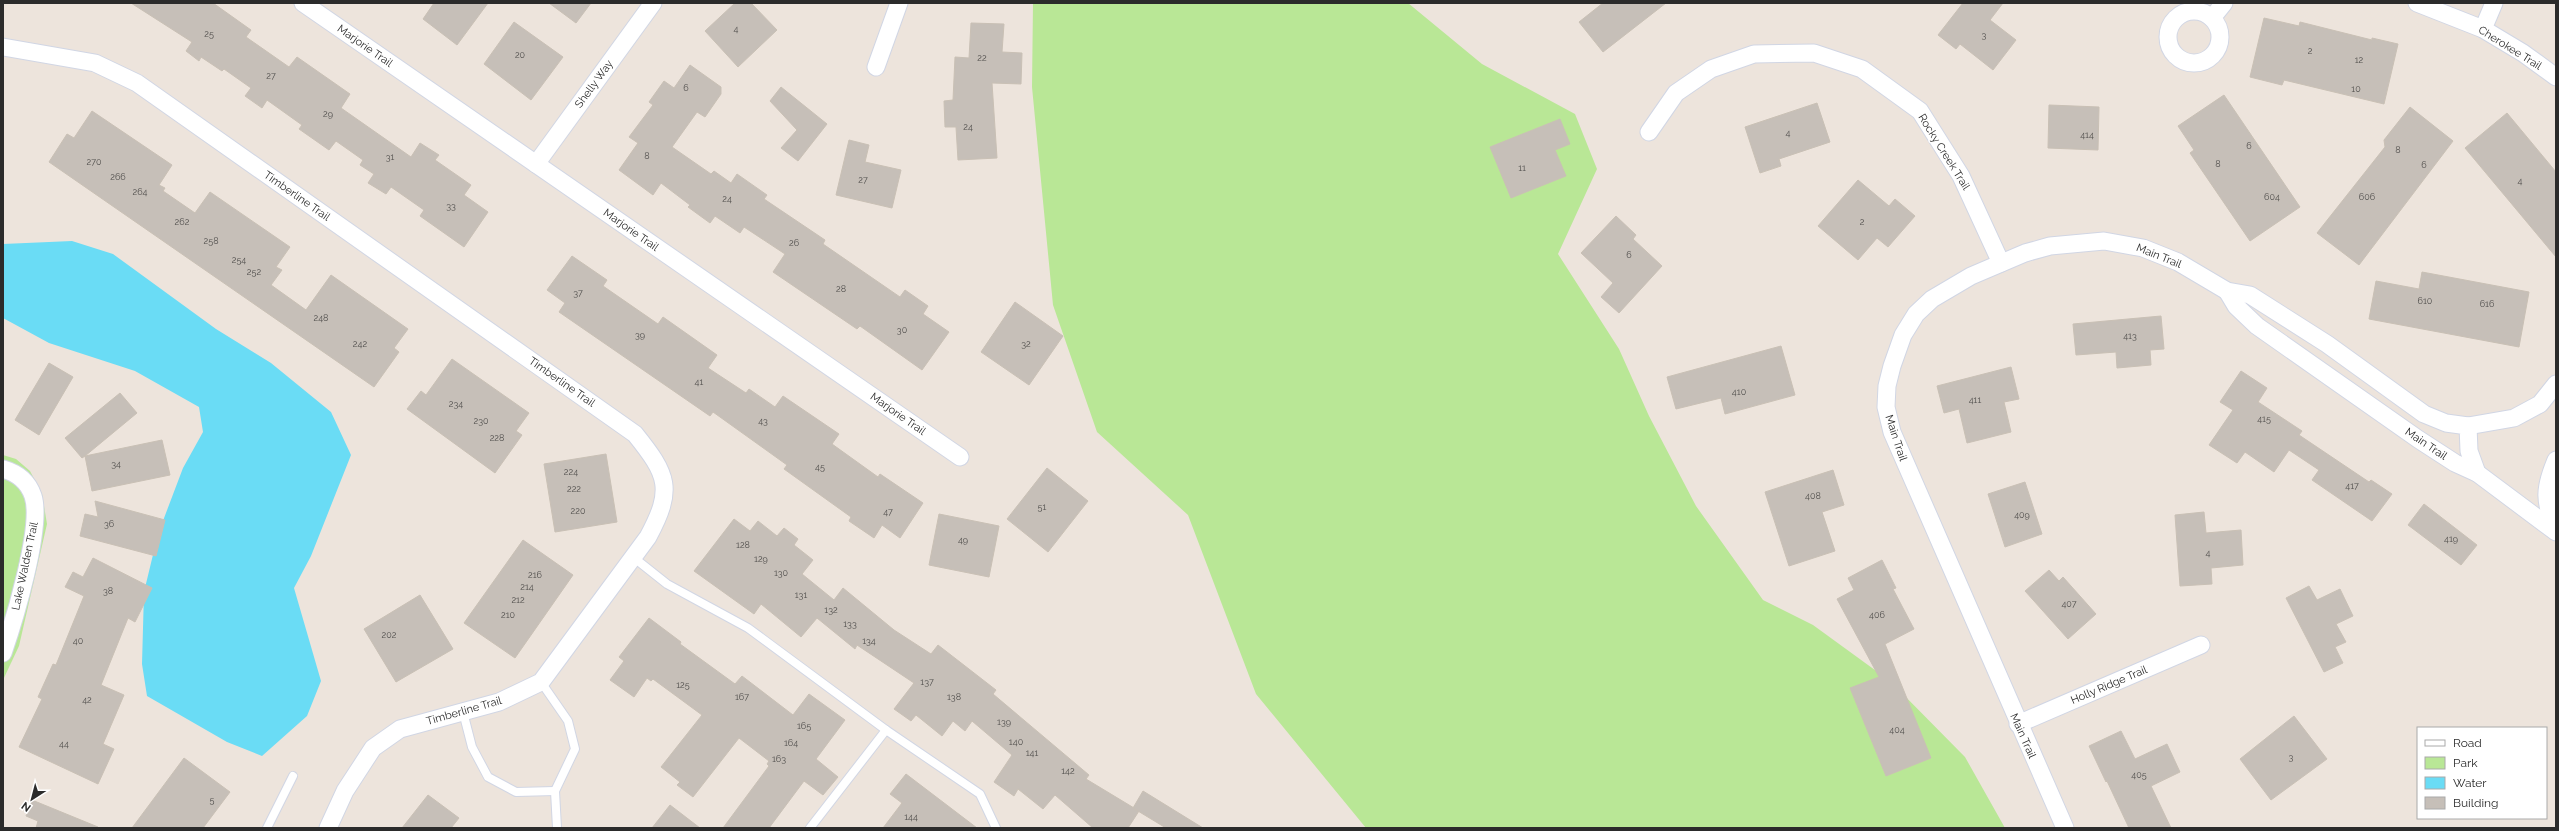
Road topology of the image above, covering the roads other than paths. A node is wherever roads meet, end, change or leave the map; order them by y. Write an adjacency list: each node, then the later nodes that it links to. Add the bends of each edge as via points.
1 (303, 3): 13 (street, Marjorie Trail)
2 (653, 3): 13 (street, Shelly Way)
3 (899, 3): 10 (street)
4 (2224, 3): 7 (street)
5 (2417, 3): 8 (street, Cherokee Trail)
6 (2494, 3): 8 (street)
7 (2212, 18)
8 (2483, 29): 11 (street, Cherokee Trail)
9 (3, 47): 23 (street, Timberline Trail, via 95,63 137,83 635,434 658,462 665,487 662,512)
10 (876, 67)
11 (2556, 77)
12 (1649, 132): 14 (street, Rocky Creek Trail, via 1676,93 1711,69 1754,54 1814,53 1862,68 1920,111 1961,176)
13 (536, 164): 18 (street, Marjorie Trail)
14 (2001, 263): 15 (street, Main Trail, via 2050,246 2104,240 2124,243 2178,262); 28 (street, Main Trail, via 1948,288 1916,314 1902,335 1892,366 1887,386 1886,407 1902,459)
15 (2227, 291): 17 (street, Main Trail, via 2250,295 2327,344 2424,414 2446,423); 21 (street, Main Trail, via 2236,306 2257,326 2418,439 2455,463)
16 (2556, 384): 17 (street, Main Trail, via 2540,404 2514,418)
17 (2468, 426): 21 (street, via 2469,451)
18 (960, 457)
19 (2556, 460): 22 (street, via 2547,482 2546,502)
20 (3, 469): 25 (street, Lake Walden Trail, via 21,478 33,496 36,523)
21 (2477, 473): 22 (street, Main Trail)
22 (2555, 532)
23 (633, 557): 26 (street, Timberline Trail); 29 (lane, via 667,584 748,628)
24 (2201, 645): 28 (street, Holly Ridge Trail)
25 (3, 653)
26 (540, 682): 27 (street, Timberline Trail, via 499,702); 31 (lane, via 568,721 575,750)
27 (463, 712): 31 (lane, via 472,747 488,777 516,792); 33 (street, Timberline Trail, via 400,729 373,748 345,791)
28 (2018, 724): 37 (street, Main Trail)
29 (886, 730): 35 (lane); 36 (lane, via 980,794)
30 (293, 776): 32 (lane)
31 (555, 791): 34 (lane)
32 (266, 828)
33 (328, 828)
34 (556, 828)
35 (810, 828)
36 (996, 828)
37 (2065, 828)

